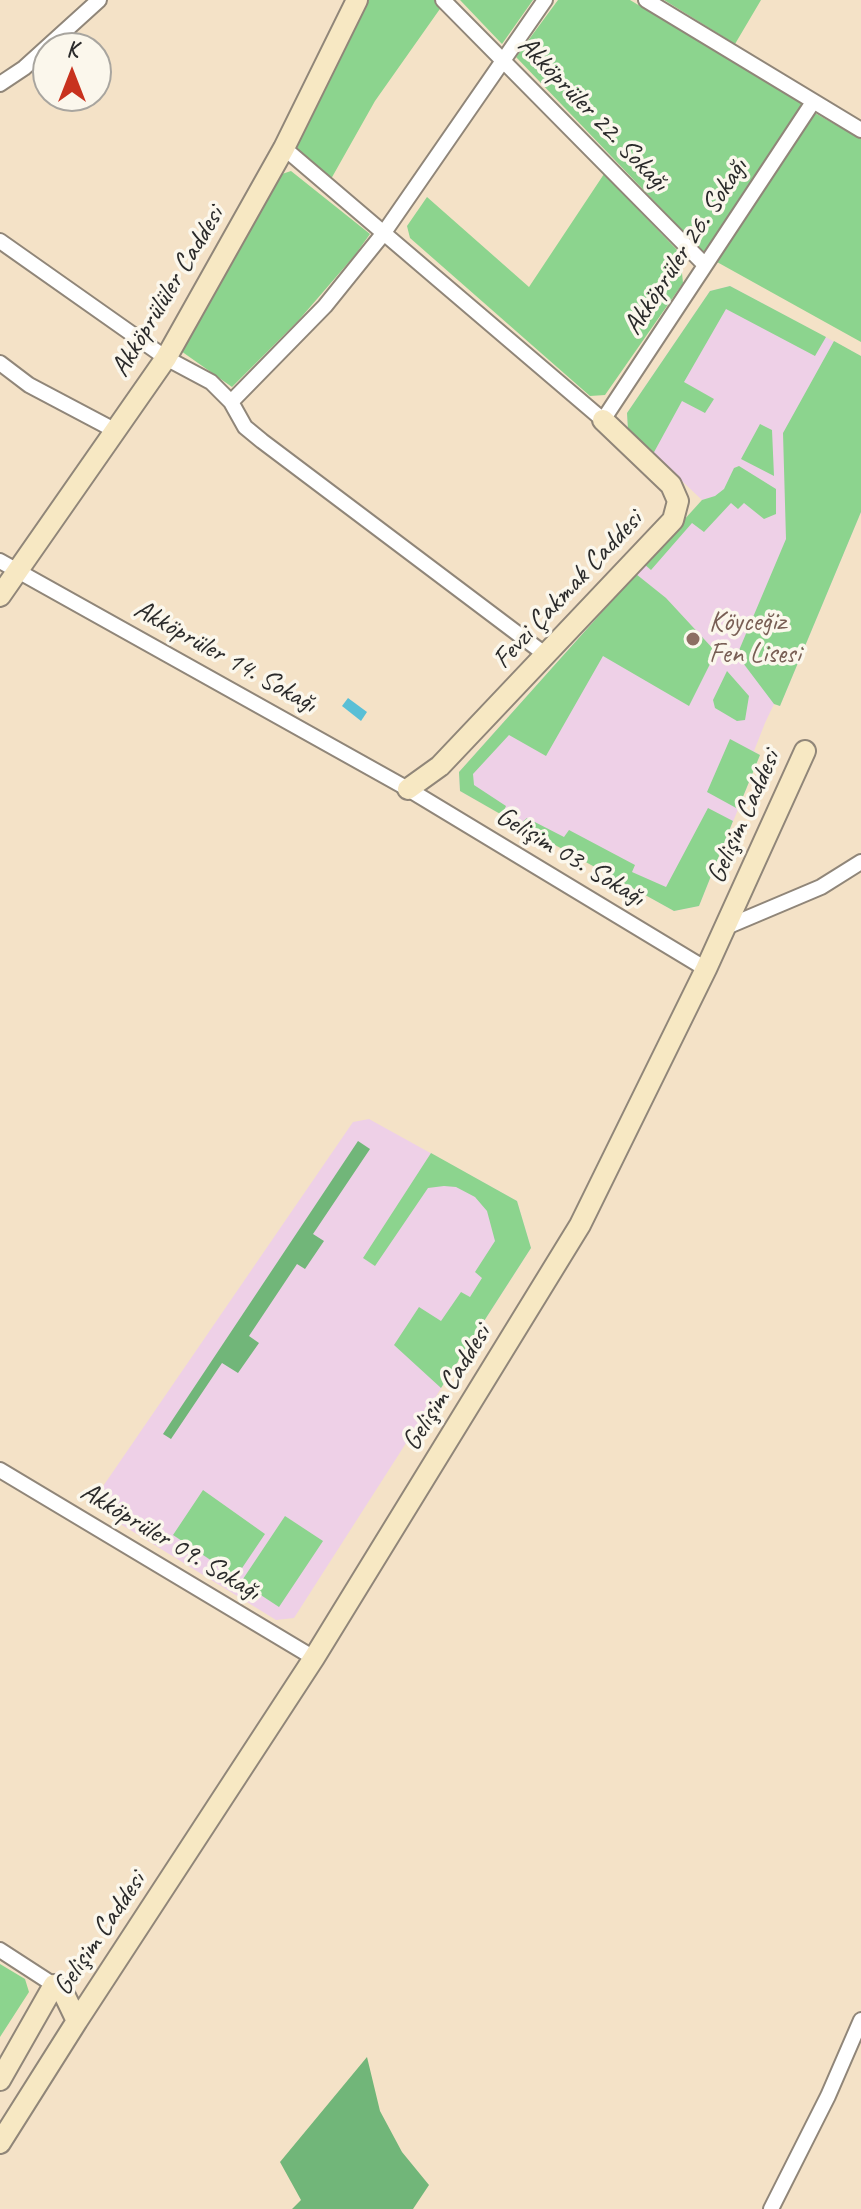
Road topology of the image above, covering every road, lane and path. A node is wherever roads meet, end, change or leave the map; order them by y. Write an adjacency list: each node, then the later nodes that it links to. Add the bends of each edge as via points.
1 (99, 0): 7 (street)
2 (357, 0): 10 (street, Akköprülüler Caddesi)
3 (443, 0): 6 (street, Akköprüler 22. Sokağı)
4 (545, 0): 6 (street)
5 (646, 0): 8 (street)
6 (504, 60): 11 (street); 13 (street, Akköprüler 22. Sokağı)
7 (0, 84)
8 (813, 102): 9 (street); 13 (street, Akköprüler 26. Sokağı)
9 (861, 130)
10 (284, 148): 11 (street); 14 (street, Akköprülüler Caddesi)
11 (383, 234): 16 (street, via 325,306); 17 (street)
12 (0, 241): 14 (street)
13 (705, 265): 17 (street, Akköprüler 26. Sokağı)
14 (166, 358): 16 (street, via 211,382); 18 (street, Akköprülüler Caddesi)
15 (0, 363): 18 (street, via 29,385)
16 (231, 402): 21 (street, via 245,427 262,441)
17 (603, 420): 21 (street, Fevzi Çakmak Caddesi, via 671,485 676,510 673,520)
18 (116, 431): 19 (street, Akköprülüler Caddesi)
19 (9, 566): 20 (street, Akköprülüler Caddesi); 23 (street, Akköprüler 14. Sokağı)
20 (0, 596)
21 (546, 655): 23 (street, Fevzi Çakmak Caddesi, via 440,766)
22 (805, 751): 25 (street, Gelişim Caddesi)
23 (408, 789): 26 (street, Gelişim 03. Sokağı)
24 (861, 862): 25 (street, via 821,887)
25 (724, 928): 26 (street, Gelişim Caddesi)
26 (706, 969): 28 (street, Gelişim Caddesi, via 580,1225)
27 (0, 1470): 28 (street, Akköprüler 09. Sokağı)
28 (314, 1658): 32 (street, Gelişim Caddesi)
29 (0, 1950): 30 (street)
30 (54, 1985): 32 (street, Gelişim Caddesi); 33 (street, Gelişim Caddesi)
31 (861, 2020): 35 (street)
32 (77, 2021): 34 (street, Gelişim Caddesi)
33 (0, 2080)
34 (0, 2143)
35 (771, 2209)

